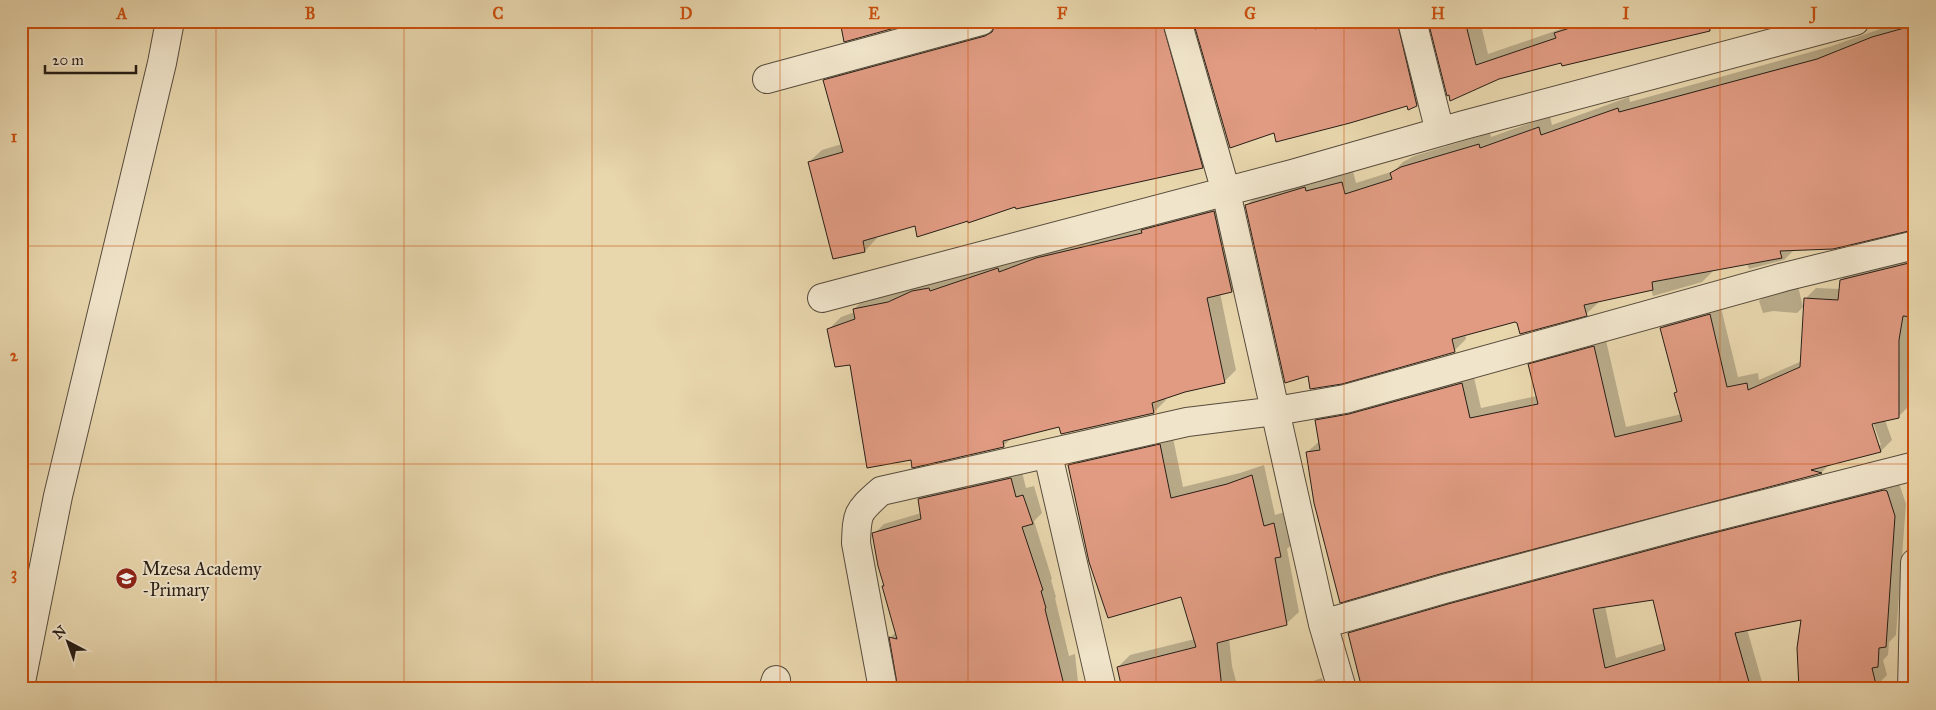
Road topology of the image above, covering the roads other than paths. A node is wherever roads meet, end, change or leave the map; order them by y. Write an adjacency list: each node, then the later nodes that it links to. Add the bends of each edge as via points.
1 (170, 21): 17 (street, via 58,496)
2 (981, 21): 6 (street)
3 (1177, 21): 8 (street)
4 (1412, 21): 7 (street)
5 (1854, 21): 7 (street)
6 (767, 79)
7 (1440, 132): 8 (street)
8 (1226, 192): 10 (street); 11 (street)
9 (1915, 245): 11 (street, via 1784,277 1345,399)
10 (822, 298)
11 (1276, 411): 12 (street, via 1187,422); 16 (street)
12 (1048, 455): 18 (street, via 881,491 862,508 857,519 856,543); 19 (street)
13 (1915, 466): 16 (street, via 1694,522)
14 (1915, 563): 15 (street)
15 (1914, 618): 21 (street)
16 (1323, 624): 20 (street)
17 (21, 682)
18 (883, 689)
19 (1102, 689)
20 (1342, 689)
21 (1912, 689)

